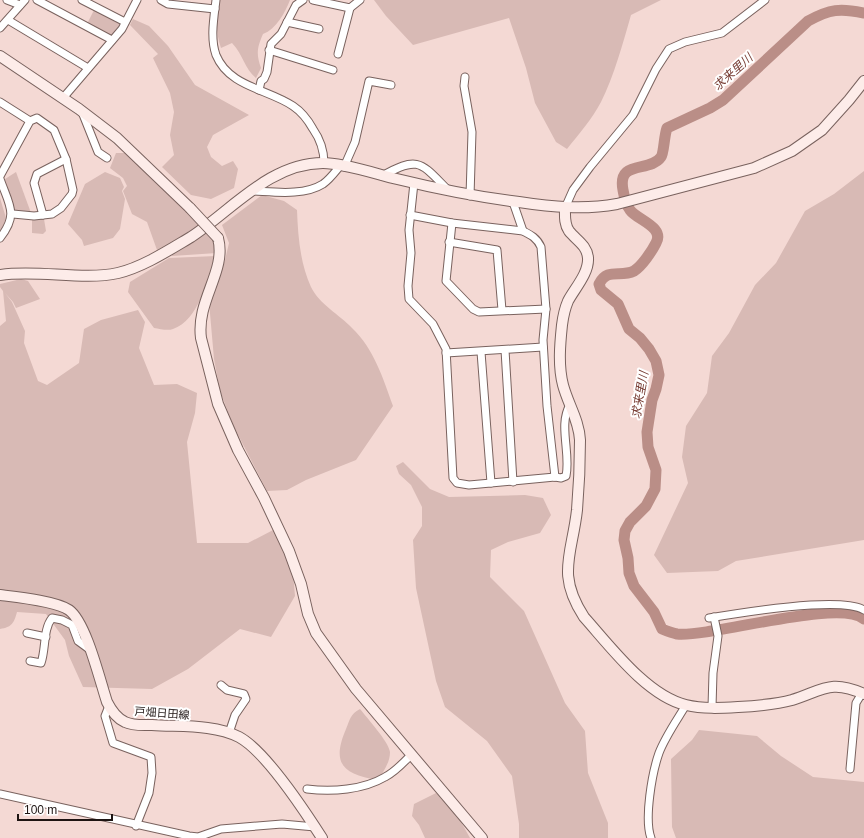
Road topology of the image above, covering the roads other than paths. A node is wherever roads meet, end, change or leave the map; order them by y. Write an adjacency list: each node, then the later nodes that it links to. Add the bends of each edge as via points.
1 (7, 0): 11 (street)
2 (37, 0): 19 (street)
3 (82, 0): 15 (street)
4 (137, 0): 15 (street)
5 (160, 0): 13 (street, via 168,4)
6 (216, 0): 13 (street)
7 (303, 0): 16 (street, via 296,5)
8 (313, 0): 12 (street)
9 (360, 0): 12 (street)
10 (765, 0): 45 (street, via 722,33 685,42 669,49 633,115 573,190)
11 (22, 2): 14 (street)
12 (350, 8): 21 (street)
13 (215, 9): 28 (street, via 213,26 216,55 234,78)
14 (8, 20): 17 (street); 23 (street)
15 (125, 22): 19 (street)
16 (287, 22): 18 (street); 20 (street)
17 (0, 28)
18 (319, 29)
19 (112, 40): 23 (street)
20 (269, 50): 24 (street); 28 (street, via 267,72)
21 (338, 54)
22 (0, 56): 29 (street)
23 (88, 68): 29 (street)
24 (333, 70)
25 (465, 77): 43 (street, via 464,86 472,132)
26 (864, 81): 45 (street, via 822,130 792,151 754,168 599,208)
27 (391, 84): 36 (street, via 369,81 354,142)
28 (259, 90): 35 (street, via 293,106 306,117 324,150)
29 (63, 98): 31 (street)
30 (0, 104): 32 (street)
31 (81, 111): 33 (street, via 98,152); 76 (street, bridge, via 117,138 218,238 219,262 204,302 199,327 218,404 288,551 316,633 356,689)
32 (30, 121): 34 (street, via 37,118 54,130); 37 (street)
33 (107, 158)
34 (66, 160): 47 (street, via 72,194 61,208 52,214); 47 (street, via 37,174 35,178 34,183)
35 (324, 163): 36 (street); 41 (street, via 281,173)
36 (342, 167): 38 (street); 41 (street, via 314,188 298,192)
37 (0, 176)
38 (382, 176): 40 (street); 42 (street, via 409,163 417,163 426,168)
39 (0, 179): 46 (street)
40 (414, 183): 42 (street); 48 (street)
41 (253, 191): 53 (street, via 192,236 133,269 98,275)
42 (449, 191): 43 (street)
43 (470, 196): 44 (street)
44 (513, 202): 45 (street); 50 (street)
45 (565, 208): 60 (street, via 565,222 585,248 588,257 584,273 567,303 562,325 560,373)
46 (13, 214): 47 (street); 51 (street)
47 (43, 215)
48 (410, 215): 49 (street); 59 (street, via 409,299 436,328)
49 (452, 223): 50 (street); 52 (street)
50 (522, 231): 54 (street, via 532,235 541,247)
51 (0, 238)
52 (449, 242): 55 (street, via 446,281 473,309 479,312); 55 (street, via 497,250)
53 (0, 273)
54 (546, 309): 55 (street); 56 (street)
55 (502, 310)
56 (543, 347): 57 (street); 61 (street)
57 (505, 350): 58 (street); 62 (street)
58 (481, 352): 59 (street); 63 (street)
59 (446, 353): 63 (street, via 453,478 457,483 463,484)
60 (570, 405): 61 (street, via 565,418 568,468 566,476); 72 (street, via 580,439 577,509 567,572 573,599 584,617 646,684 670,699)
61 (555, 477): 62 (street)
62 (513, 482): 63 (street)
63 (491, 483)
64 (0, 595): 68 (street, 戸畑日田線, via 68,610 84,630)
65 (864, 610): 74 (street, via 847,605 782,607 712,617 718,636)
66 (27, 633): 67 (street)
67 (46, 637): 68 (street, via 47,623 52,618 62,620 72,625 78,640); 69 (street, via 41,663)
68 (89, 649): 73 (street, 戸畑日田線)
69 (30, 661)
70 (221, 685): 75 (street, via 227,690 244,694 246,699 235,715)
71 (863, 694): 74 (street, via 840,686 827,686 780,703); 77 (street, via 856,703)
72 (686, 705): 74 (street); 84 (street, via 659,753 650,799 648,830)
73 (109, 706): 75 (street, 戸畑日田線, via 117,717 129,724 203,728); 80 (street, via 105,716 113,743 151,757 149,793)
74 (712, 707)
75 (228, 733): 81 (street, 戸畑日田線, via 238,736 254,748)
76 (411, 755): 78 (street, via 385,777 367,785 331,791); 83 (street)
77 (850, 769)
78 (307, 788)
79 (0, 794): 80 (street)
80 (136, 826): 81 (street, via 198,837 221,829 282,824)
81 (315, 827): 82 (street, 戸畑日田線)
82 (322, 838)
83 (482, 838)
84 (651, 838)

